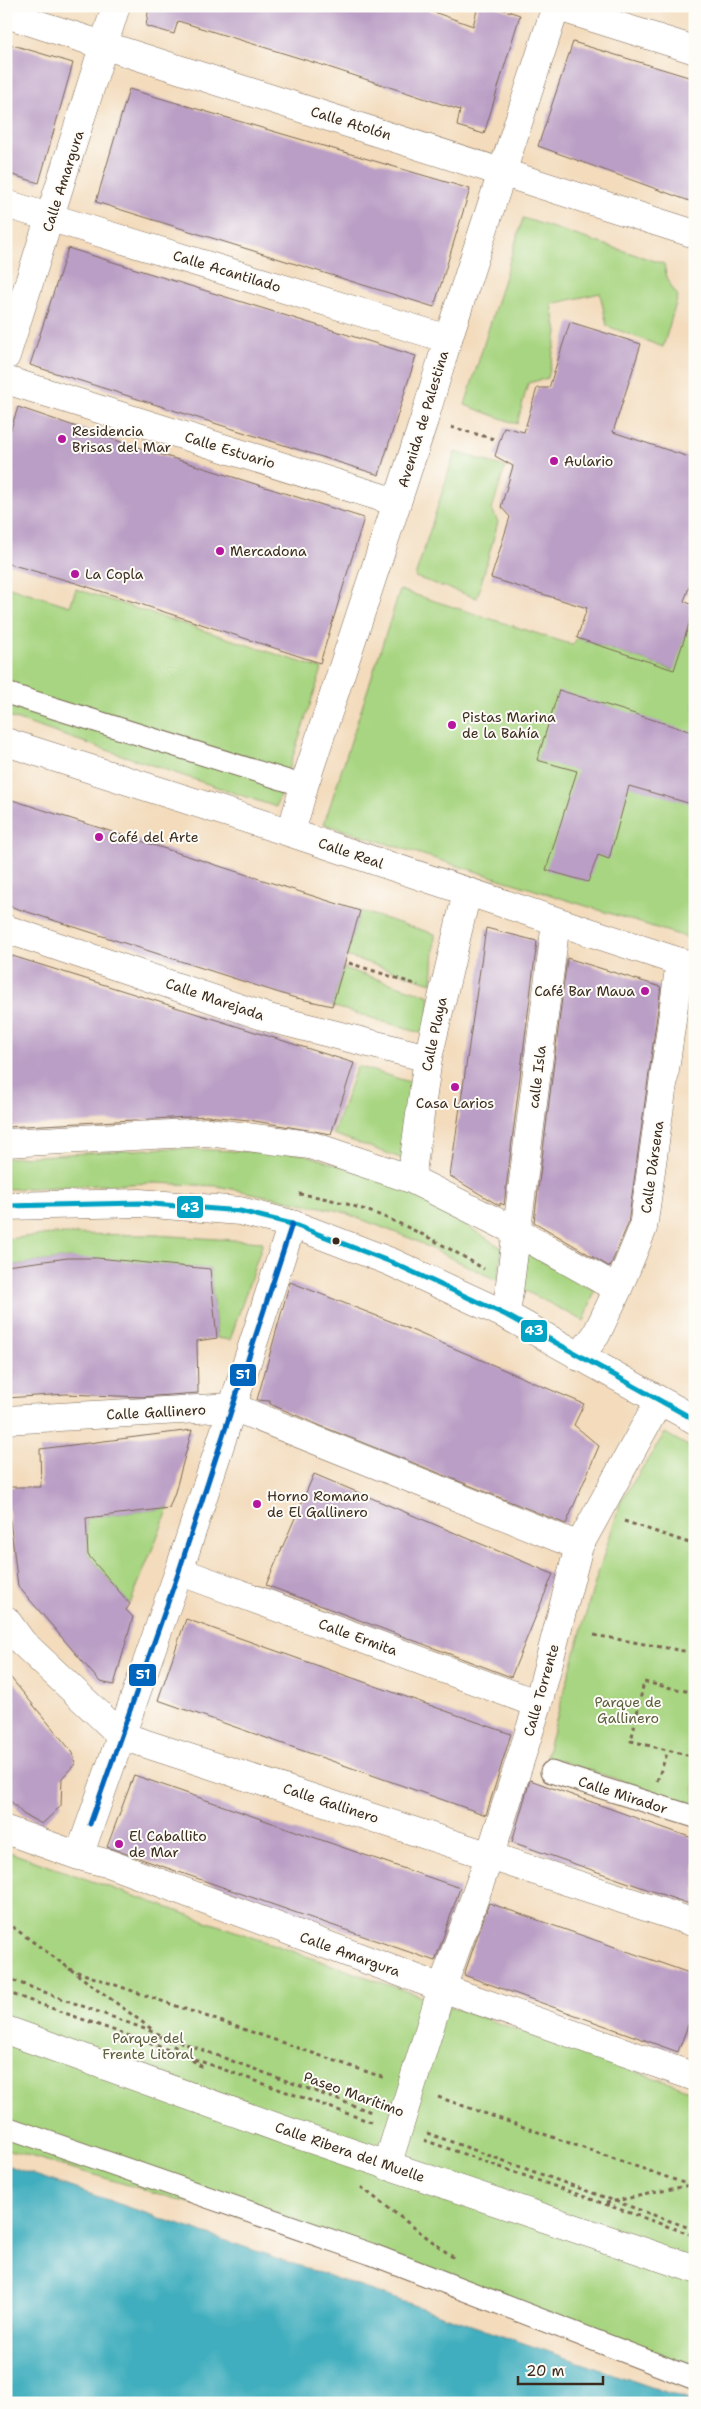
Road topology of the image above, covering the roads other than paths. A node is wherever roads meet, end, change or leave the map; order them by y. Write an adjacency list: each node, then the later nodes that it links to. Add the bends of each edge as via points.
1 (116, 6): 4 (street, Calle Amargura)
2 (556, 6): 5 (street); 6 (street, Avenida de Palestina)
3 (6, 14): 4 (street, Calle Atolón)
4 (105, 46): 6 (street, Calle Atolón); 8 (street, Calle Amargura)
5 (695, 50)
6 (503, 171): 9 (street, Calle Atolón); 10 (street, Avenida de Palestina)
7 (6, 204): 8 (street, Calle Acantilado)
8 (51, 217): 10 (street, Calle Acantilado); 11 (street, Calle Amargura)
9 (695, 234)
10 (448, 339): 13 (street, Avenida de Palestina)
11 (6, 356)
12 (6, 380): 13 (street, Calle Estuario)
13 (396, 502): 16 (street, Avenida de Palestina)
14 (6, 693): 16 (street)
15 (6, 742): 17 (street, Calle Real)
16 (304, 786): 17 (street, Avenida de Palestina)
17 (291, 833): 18 (street, Calle Real)
18 (467, 892): 19 (street, Calle Real); 22 (street, Calle Playa)
19 (556, 922): 21 (street, Calle Real); 27 (street, calle Isla)
20 (6, 929): 22 (street, Calle Marejada, via 269,1018)
21 (687, 964): 28 (street, Calle Dársena, via 643,1228)
22 (428, 1058): 24 (street, Calle Playa)
23 (6, 1143): 24 (street, via 208,1132 310,1145)
24 (411, 1178): 27 (street)
25 (6, 1206): 26 (street, via 140,1203 240,1211)
26 (292, 1224): 29 (street, via 391,1262); 32 (street)
27 (517, 1232): 28 (street); 29 (street, calle Isla)
28 (618, 1289): 30 (street, Calle Dársena, via 596,1335)
29 (506, 1315): 30 (street)
30 (579, 1357): 31 (street)
31 (659, 1401): 34 (street); 35 (street, Calle Torrente)
32 (233, 1407): 33 (street, Calle Gallinero); 35 (street, Calle Gallinero); 36 (street)
33 (6, 1420)
34 (695, 1420)
35 (579, 1546): 38 (street, Calle Torrente)
36 (179, 1571): 38 (street, Calle Ermita); 39 (street)
37 (6, 1620): 39 (street, Calle Gallinero, via 22,1642)
38 (538, 1704): 43 (street, Calle Torrente)
39 (122, 1736): 43 (street, Calle Gallinero); 44 (street)
40 (551, 1772): 41 (street, Calle Mirador)
41 (695, 1817)
42 (6, 1830): 44 (street, Calle Amargura)
43 (490, 1855): 45 (street, Calle Gallinero); 46 (street, Calle Torrente)
44 (78, 1856): 46 (street, Calle Amargura, via 110,1864)
45 (695, 1923)
46 (442, 1988): 48 (street, Calle Amargura); 50 (street, Calle Torrente)
47 (6, 2030): 50 (street, Calle Ribera del Muelle)
48 (695, 2077)
49 (6, 2128): 52 (street, via 371,2254)
50 (387, 2166): 51 (street, Calle Ribera del Muelle)
51 (695, 2269)
52 (695, 2379)

